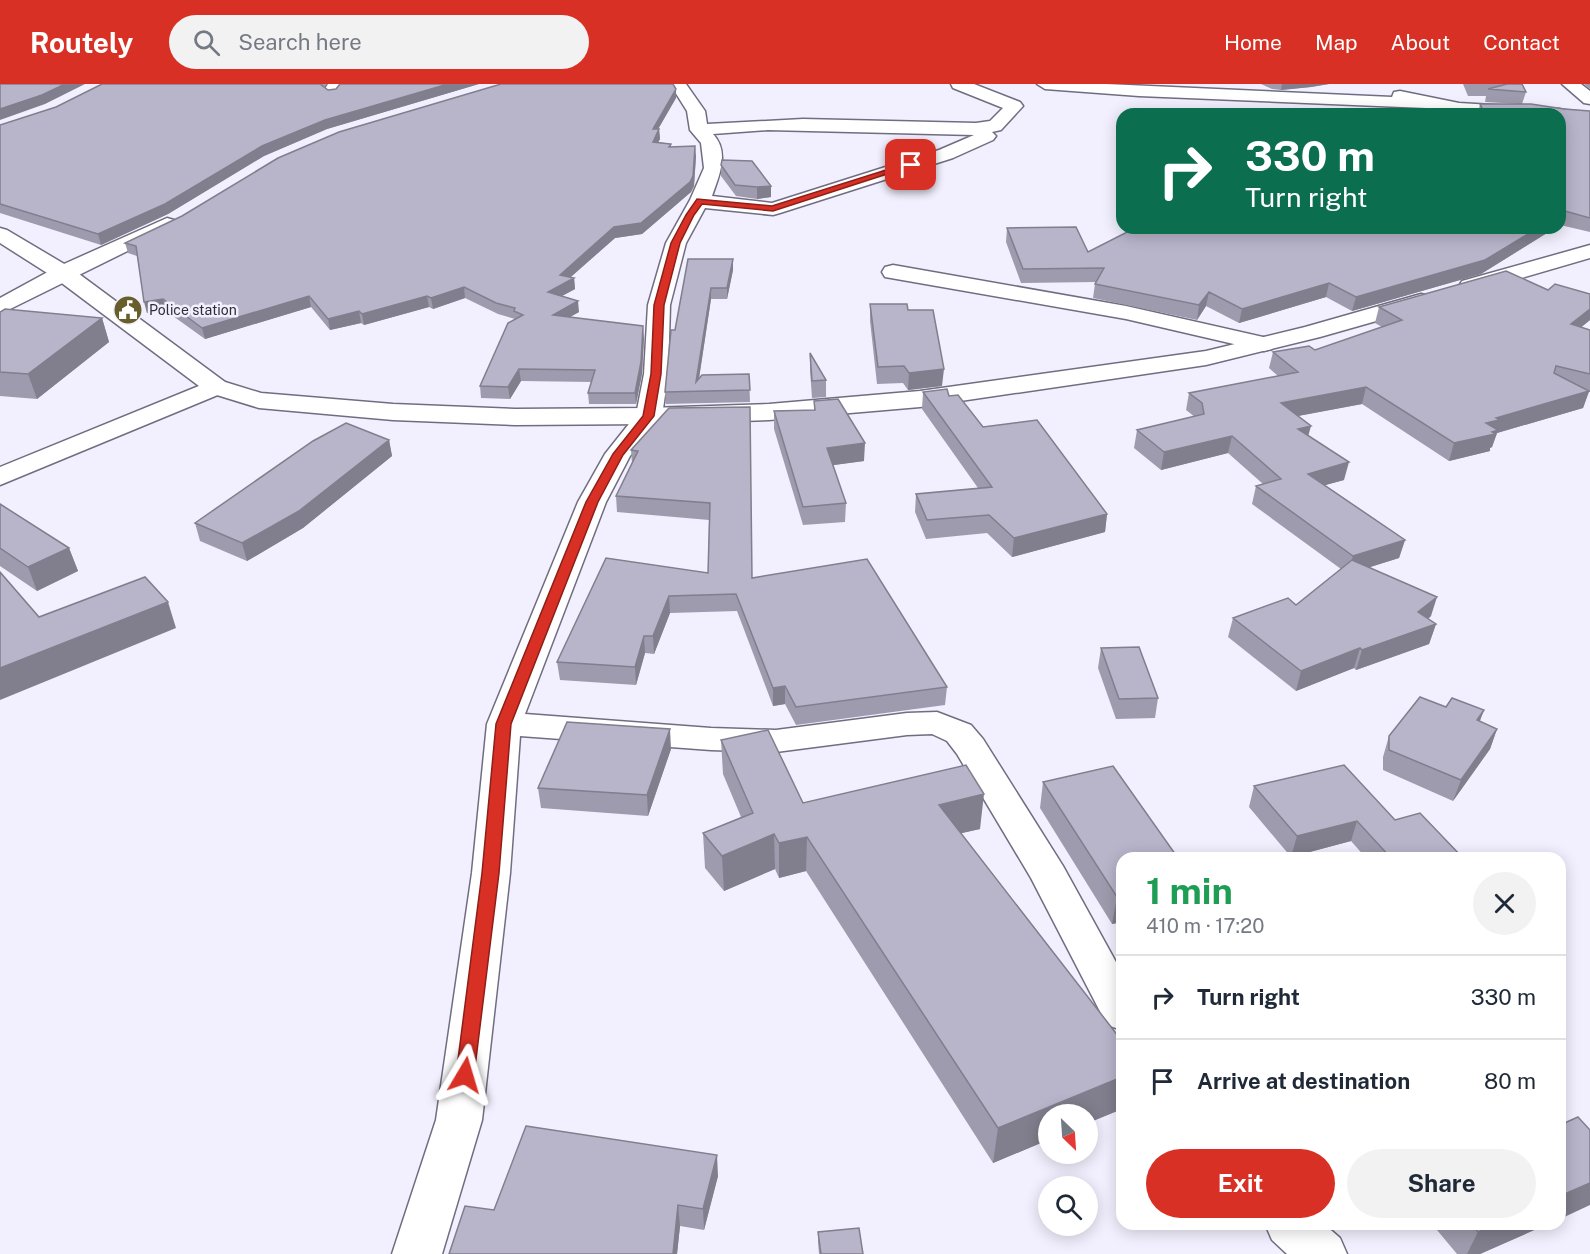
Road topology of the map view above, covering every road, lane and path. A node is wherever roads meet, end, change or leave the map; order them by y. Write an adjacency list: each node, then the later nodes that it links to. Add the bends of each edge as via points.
1 (678, 84): 12 (street, via 696,111)
2 (959, 84): 11 (street, via 1014,106 995,126)
3 (1045, 84): 7 (street)
4 (1367, 84): 7 (street)
5 (1570, 84): 6 (street)
6 (1590, 99)
7 (1422, 104): 8 (street)
8 (1477, 108)
9 (1566, 114): 10 (street)
10 (1580, 115)
11 (976, 128): 12 (street, via 779,123); 13 (street, via 987,136 946,154 773,209)
12 (699, 130): 13 (street, via 710,142 713,168)
13 (700, 201): 22 (street, via 676,243 659,305 656,374)
14 (186, 214): 18 (street)
15 (0, 234): 18 (street)
16 (1585, 256): 20 (street)
17 (893, 272): 20 (street, via 1078,302)
18 (63, 273): 19 (street); 21 (street)
19 (0, 307)
20 (1264, 344): 22 (street, via 1194,360 920,399 768,412)
21 (216, 387): 22 (street, via 259,400 393,412 514,417); 23 (street)
22 (649, 416): 24 (street, via 618,454 592,502)
23 (0, 477)
24 (504, 724): 25 (street, via 711,740 776,741 937,723 959,733 971,747 1049,876); 27 (street, via 459,1120)
25 (1116, 1002)
26 (1296, 1230): 28 (street)
27 (417, 1254)
28 (1322, 1254)

